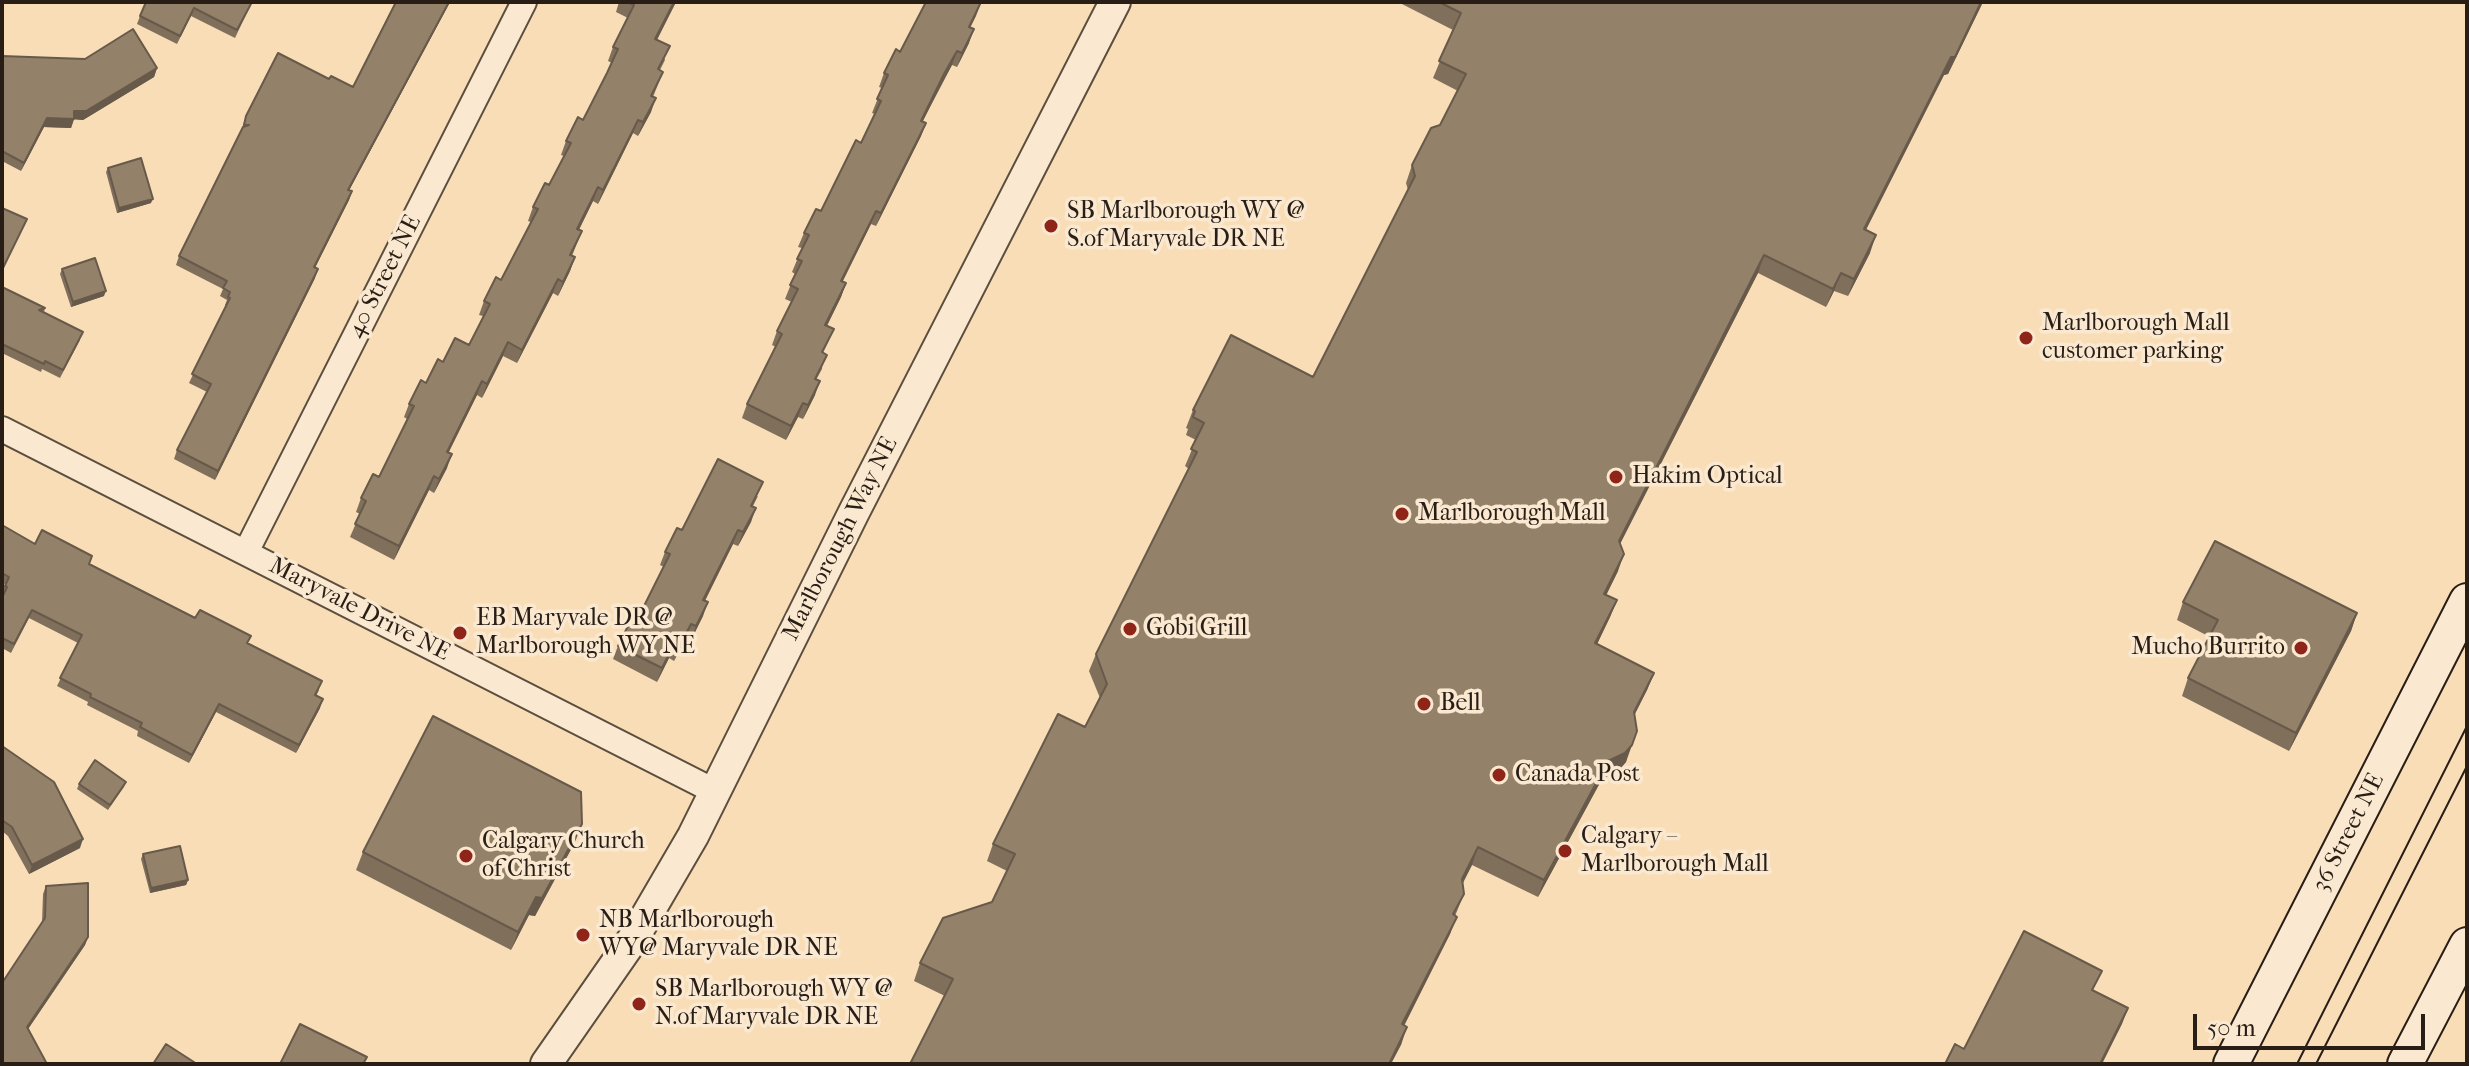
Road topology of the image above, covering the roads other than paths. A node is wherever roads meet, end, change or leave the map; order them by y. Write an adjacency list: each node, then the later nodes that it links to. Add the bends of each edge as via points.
1 (524, 2): 4 (street, 40 Street NE)
2 (1115, 2): 6 (street, Marlborough Way NE)
3 (2, 429): 4 (street, Maryvale Drive NE)
4 (246, 552): 6 (street, Maryvale Drive NE)
5 (2467, 601): 9 (main road, 36 Street NE)
6 (714, 791): 8 (street, Marlborough Way NE, via 633,939)
7 (2467, 945): 10 (main road)
8 (546, 1064)
9 (2231, 1064)
10 (2405, 1064)

